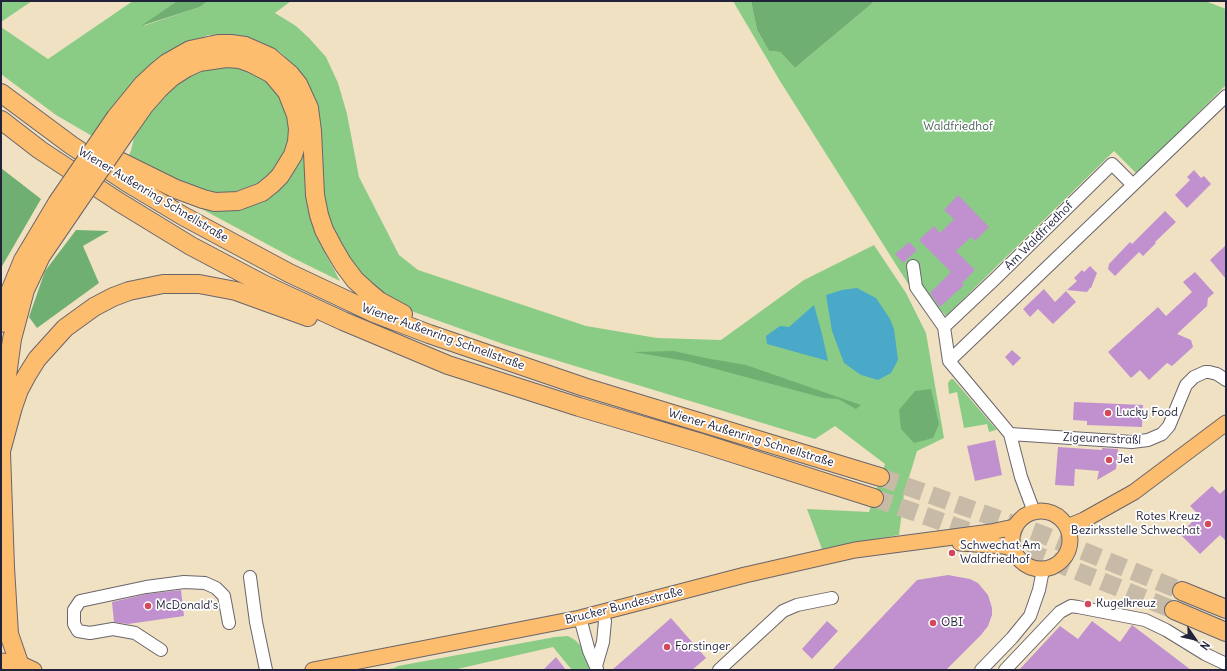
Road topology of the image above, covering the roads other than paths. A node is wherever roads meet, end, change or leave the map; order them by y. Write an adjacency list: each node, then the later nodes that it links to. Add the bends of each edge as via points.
1 (1, 93): 5 (highway, Wiener Außenring Schnellstraße)
2 (1226, 96): 6 (street)
3 (1, 120): 9 (highway, Wiener Außenring Schnellstraße, via 40,150 190,246 263,284)
4 (123, 122): 5 (highway, via 144,106 172,77 186,68 213,59 240,59 272,74 287,92 296,115 297,142 288,166 272,184 250,197 226,202 203,199 98,150); 7 (highway, bridge); 12 (highway, via 134,94 167,63 190,50 231,44 245,46 270,56 294,79 309,108 315,195 319,215 332,247 366,290 379,301 411,318)
5 (71, 145): 12 (highway, Wiener Außenring Schnellstraße, via 128,183 236,246 374,313)
6 (1133, 186): 11 (street, Am Waldfriedhof, via 1112,164); 13 (street)
7 (64, 208): 10 (highway, via 23,260 7,299); 17 (highway, via 25,290 18,314 6,378)
8 (913, 266): 11 (street, via 916,287)
9 (344, 321): 18 (highway, via 318,321 236,291 199,284 163,284 113,297 65,328 37,359 19,390); 20 (highway, Wiener Außenring Schnellstraße, via 448,365)
10 (1, 323)
11 (944, 327): 13 (street)
12 (429, 334): 19 (highway, Wiener Außenring Schnellstraße, via 584,387)
13 (949, 361): 16 (street)
14 (1226, 380): 16 (street, Zigeunerstraßl, via 1218,374 1209,372 1194,376 1186,385 1169,426 1162,434 1148,440 1132,442)
15 (1226, 423): 22 (main road, via 1134,492)
16 (1010, 434): 21 (street)
17 (1, 444)
18 (1, 452): 38 (highway, via 9,634)
19 (880, 477)
20 (874, 498)
21 (1034, 512): 22 (main road, via 1044,511 1053,514); 23 (main road, via 1022,518)
22 (1067, 527): 26 (main road, via 1069,549 1063,559)
23 (1014, 528): 24 (main road); 25 (main road)
24 (933, 540): 25 (main road); 32 (main road, Brucker Bundesstraße, via 855,550 803,561)
25 (1013, 549): 26 (main road, via 1021,562)
26 (1043, 570): 43 (street, via 1030,616)
27 (250, 577): 40 (street)
28 (1182, 591): 30 (highway)
29 (832, 598): 42 (street, via 797,605 783,611)
30 (1226, 609)
31 (1174, 610): 35 (highway)
32 (602, 613): 33 (main road, Brucker Bundesstraße); 39 (street, via 605,621)
33 (580, 618): 39 (street); 41 (main road, Brucker Bundesstraße)
34 (229, 623): 36 (street, via 224,596 216,588 205,583 184,582 124,591 80,601 74,610 74,624 78,631 113,629 134,633)
35 (1226, 632)
36 (161, 650)
37 (1226, 664): 44 (street, via 1145,620 1071,606 1064,608)
38 (18, 665)
39 (597, 668)
40 (266, 670)
41 (313, 670)
42 (719, 670)
43 (981, 670)
44 (1006, 670)

